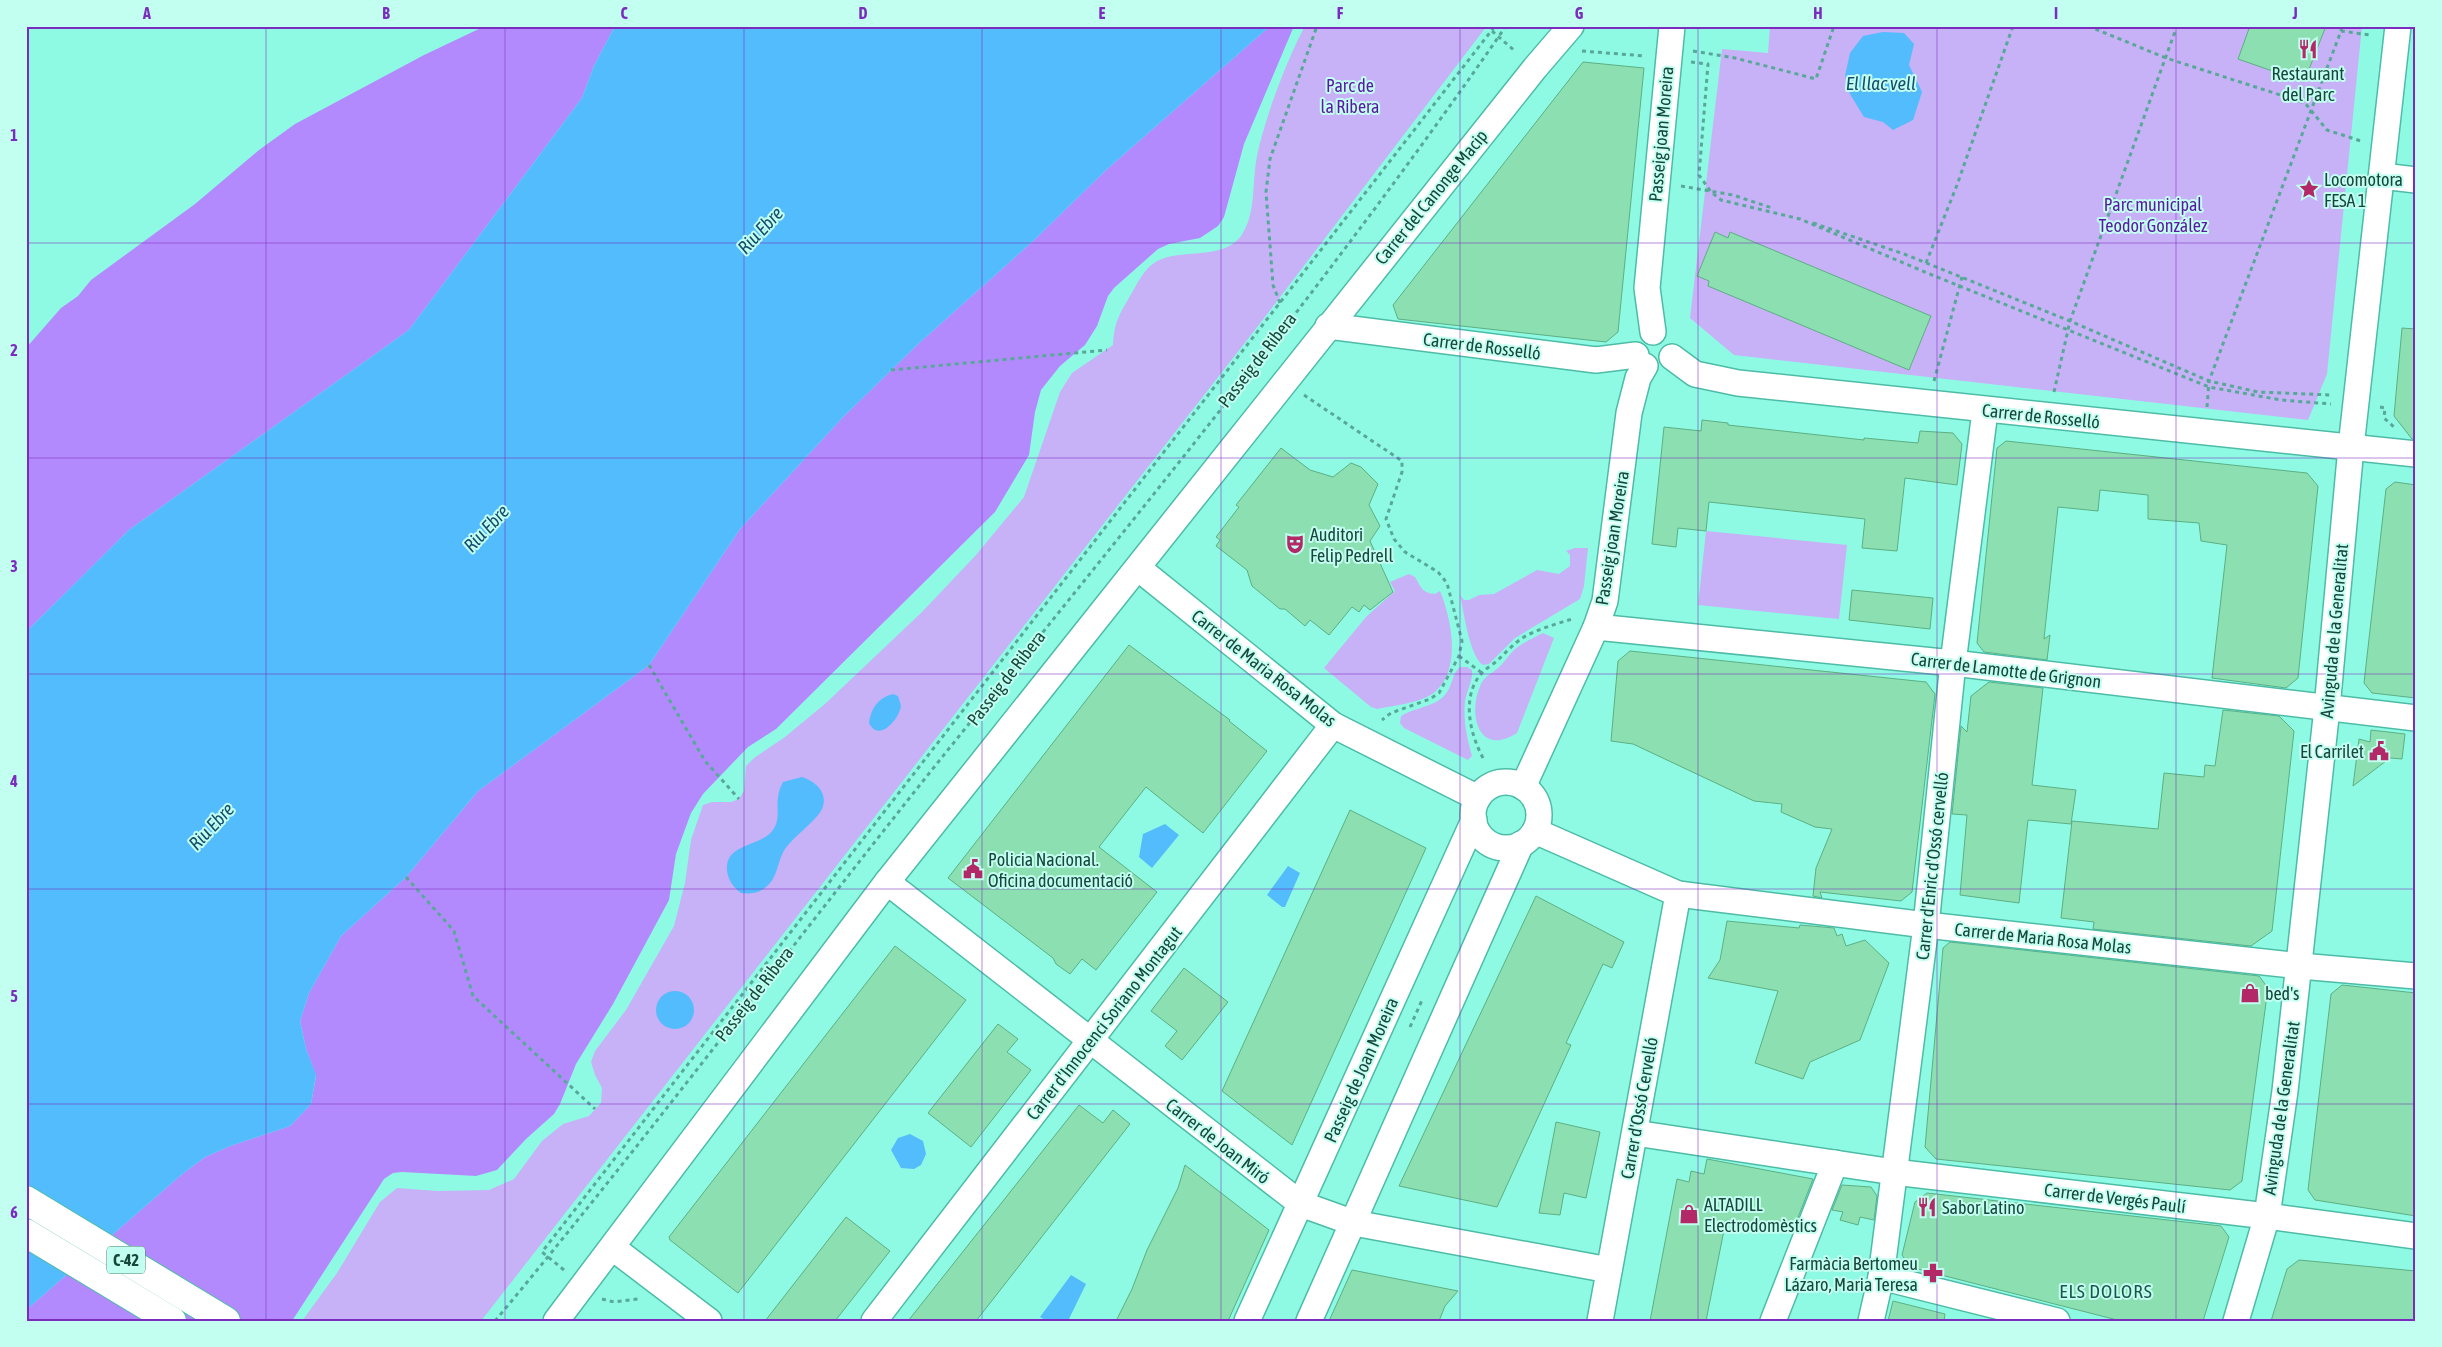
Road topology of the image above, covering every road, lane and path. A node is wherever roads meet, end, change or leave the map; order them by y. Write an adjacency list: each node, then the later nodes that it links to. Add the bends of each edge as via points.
1 (1317, 26): 26 (path, via 1269,167 1266,192 1273,286)
2 (1495, 26): 12 (path)
3 (1506, 26): 77 (path, Passeig de Ribera, via 1431,134 1260,358 785,953)
4 (1560, 26): 18 (street)
5 (1571, 26): 18 (street)
6 (1834, 26): 15 (path, via 1816,79)
7 (2013, 26): 24 (path)
8 (2088, 26): 17 (path)
9 (2177, 26): 17 (path)
10 (2342, 26): 13 (path)
11 (2398, 26): 20 (street, Avinguda de la Generalitat)
12 (1492, 31): 18 (path); 26 (path)
13 (2341, 31): 14 (path); 19 (path)
14 (2370, 35)
15 (1670, 44): 16 (path); 23 (street, Passeig joan Moreira); 36 (path, via 1708,64 1699,170 1703,183 1721,200 1800,219 2209,387 2281,400)
16 (1576, 51)
17 (2166, 58): 19 (path, via 2305,103); 27 (path)
18 (1535, 68): 28 (street, Carrer del Canonge Macip)
19 (2312, 112): 20 (path, via 2327,130); 34 (path)
20 (2385, 148): 21 (street, Avinguda de la Generalitat)
21 (2382, 176): 22 (street); 36 (street, Avinguda de la Generalitat)
22 (2416, 180)
23 (1657, 181): 24 (path, via 1733,195); 29 (street, Passeig joan Moreira, via 1647,288)
24 (1926, 263): 25 (path)
25 (1962, 277): 27 (path); 37 (path)
26 (1280, 304): 77 (path, via 542,1252)
27 (2070, 321): 34 (path); 39 (path)
28 (1328, 326): 32 (street, Carrer de Rosselló, via 1596,360); 44 (street, Passeig de Ribera)
29 (1653, 332): 31 (street, via 1665,335 1670,341); 32 (street, via 1640,338 1637,344)
30 (1106, 350): 33 (path)
31 (1672, 357): 32 (street, via 1655,369); 37 (street, Carrer de Rosselló, via 1694,374 1738,383)
32 (1641, 361): 45 (street, Passeig joan Moreira, via 1629,413 1605,601)
33 (891, 370)
34 (2209, 381): 36 (path, via 2258,392); 41 (path)
35 (1304, 395): 46 (path, via 1402,461 1402,472 1386,519 1394,539 1405,552 1438,572 1447,583 1462,641)
36 (2357, 401): 40 (path, via 2385,408 2384,418); 42 (street, Avinguda de la Generalitat)
37 (1928, 404): 38 (street, Carrer de Rosselló)
38 (1986, 410): 39 (street, Carrer de Rosselló); 47 (street, Carrer d'Enric d'Ossó cervelló)
39 (2049, 417): 41 (street, Carrer de Rosselló)
40 (2399, 430)
41 (2204, 433): 42 (street, Carrer de Rosselló)
42 (2351, 448): 43 (street, Carrer de Rosselló); 50 (street, Avinguda de la Generalitat)
43 (2416, 454)
44 (1138, 568): 53 (street, Carrer de Maria Rosa Molas); 60 (street, Passeig de Ribera)
45 (1586, 622): 47 (street, Carrer de Lamotte de Grignon); 49 (path, via 1532,632); 55 (street, Passeig joan Moreira)
46 (1459, 656): 49 (path); 52 (path, via 1439,693)
47 (1953, 663): 50 (street, Carrer de Lamotte de Grignon); 62 (street, Carrer d'Enric d'Ossó cervelló)
48 (649, 666): 56 (path, via 705,761)
49 (1482, 673): 54 (path, via 1472,694 1470,721)
50 (2328, 708): 51 (street, Carrer de Lamotte de Grignon); 63 (street, Avinguda de la Generalitat)
51 (2416, 718)
52 (1382, 720)
53 (1333, 725): 57 (street, Carrer de Maria Rosa Molas); 65 (street, Carrer d'Innocenci Soriano Montagut)
54 (1483, 758)
55 (1523, 787): 57 (street, via 1507,782 1496,784 1486,789); 58 (street, via 1538,806 1539,819)
56 (739, 799)
57 (1476, 809): 58 (street, via 1482,836 1491,844 1503,847); 71 (street, Passeig de Joan Moreira)
58 (1528, 838): 61 (street, Carrer de Maria Rosa Molas); 73 (street)
59 (406, 877): 66 (path, via 454,931 473,996)
60 (887, 882): 65 (street, Carrer de Joan Miró); 76 (street, Passeig de Ribera)
61 (1678, 894): 62 (street, Carrer de Maria Rosa Molas); 67 (street, Carrer d'Ossó Cervelló)
62 (1926, 925): 63 (street, Carrer de Maria Rosa Molas); 69 (street, Carrer d'Enric d'Ossó cervelló)
63 (2300, 966): 64 (street, Carrer de Maria Rosa Molas); 72 (street, Avinguda de la Generalitat)
64 (2416, 976)
65 (1090, 1042): 71 (street, Carrer de Joan Miró); 87 (street, Carrer d'Innocenci Soriano Montagut)
66 (596, 1109)
67 (1635, 1133): 68 (street, Carrer de Vergés Paulí); 78 (street, Carrer d'Ossó Cervelló)
68 (1835, 1163): 69 (street, Carrer de Vergés Paulí); 91 (street)
69 (1894, 1172): 72 (street, Carrer de Vergés Paulí); 79 (street, Carrer d'Enric d'Ossó cervelló)
70 (26, 1200): 83 (main road, C-42)
71 (1301, 1204): 73 (street, Carrer de Joan Miró); 88 (street, Passeig de Joan Moreira)
72 (2267, 1216): 75 (street, Carrer de Vergés Paulí); 94 (street, Avinguda de la Generalitat)
73 (1354, 1223): 78 (street, Carrer de Joan Miró); 89 (street)
74 (26, 1233): 82 (main road, C-42)
75 (2416, 1236)
76 (613, 1248): 80 (street, Passeig de Ribera); 86 (street)
77 (548, 1258): 80 (path); 84 (path, Passeig de Ribera)
78 (1609, 1270): 90 (street, Carrer d'Ossó Cervelló)
79 (1881, 1277): 92 (street, Carrer d'Enric d'Ossó cervelló); 93 (street)
80 (584, 1285): 81 (path, via 604,1301); 85 (street, Passeig de Ribera)
81 (645, 1300)
82 (172, 1321)
83 (226, 1321)
84 (496, 1321)
85 (556, 1321)
86 (709, 1321)
87 (874, 1321)
88 (1247, 1321)
89 (1309, 1321)
90 (1600, 1321)
91 (1773, 1321)
92 (1871, 1321)
93 (2057, 1321)
94 (2236, 1321)

